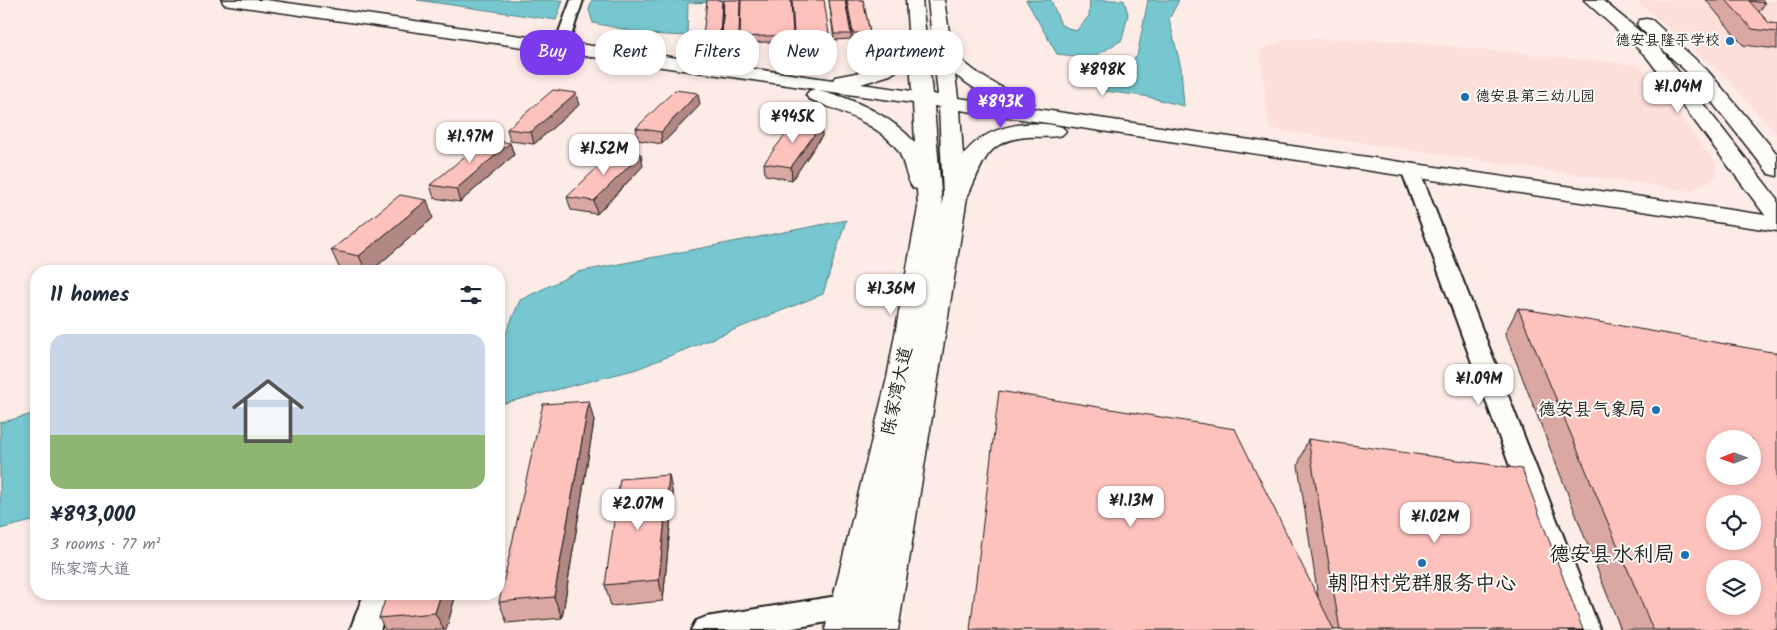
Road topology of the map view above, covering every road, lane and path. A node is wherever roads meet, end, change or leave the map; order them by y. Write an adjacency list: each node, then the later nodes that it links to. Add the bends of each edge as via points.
1 (230, 0): 10 (main road)
2 (577, 0): 7 (street)
3 (914, 0): 8 (main road, 陈家湾大道)
4 (936, 0): 9 (main road, 陈家湾大道)
5 (1592, 0): 23 (main road, via 1653,52)
6 (1615, 0): 20 (main road, via 1659,34 1706,80)
7 (566, 30)
8 (924, 30)
9 (933, 30)
10 (520, 42)
11 (585, 51): 15 (main road)
12 (963, 73): 18 (main road, via 992,91 1022,103 1178,127)
13 (874, 75): 16 (main road, via 859,80)
14 (933, 75): 17 (main road, 陈家湾大道)
15 (776, 78): 16 (main road); 22 (main road, via 867,115 896,137 909,151)
16 (813, 84): 17 (main road)
17 (936, 102): 18 (main road); 21 (main road, 陈家湾大道); 22 (main road, 陈家湾大道)
18 (1256, 146): 19 (main road); 21 (main road, via 1037,130 1005,134 978,151)
19 (1410, 169): 24 (main road); 30 (street)
20 (1777, 169)
21 (955, 196): 29 (main road, 陈家湾大道)
22 (930, 208): 26 (main road, 陈家湾大道, via 902,378)
23 (1777, 215)
24 (1777, 224)
25 (376, 600): 27 (street)
26 (847, 618): 28 (street)
27 (365, 630)
28 (706, 630)
29 (879, 630)
30 (1585, 630)

